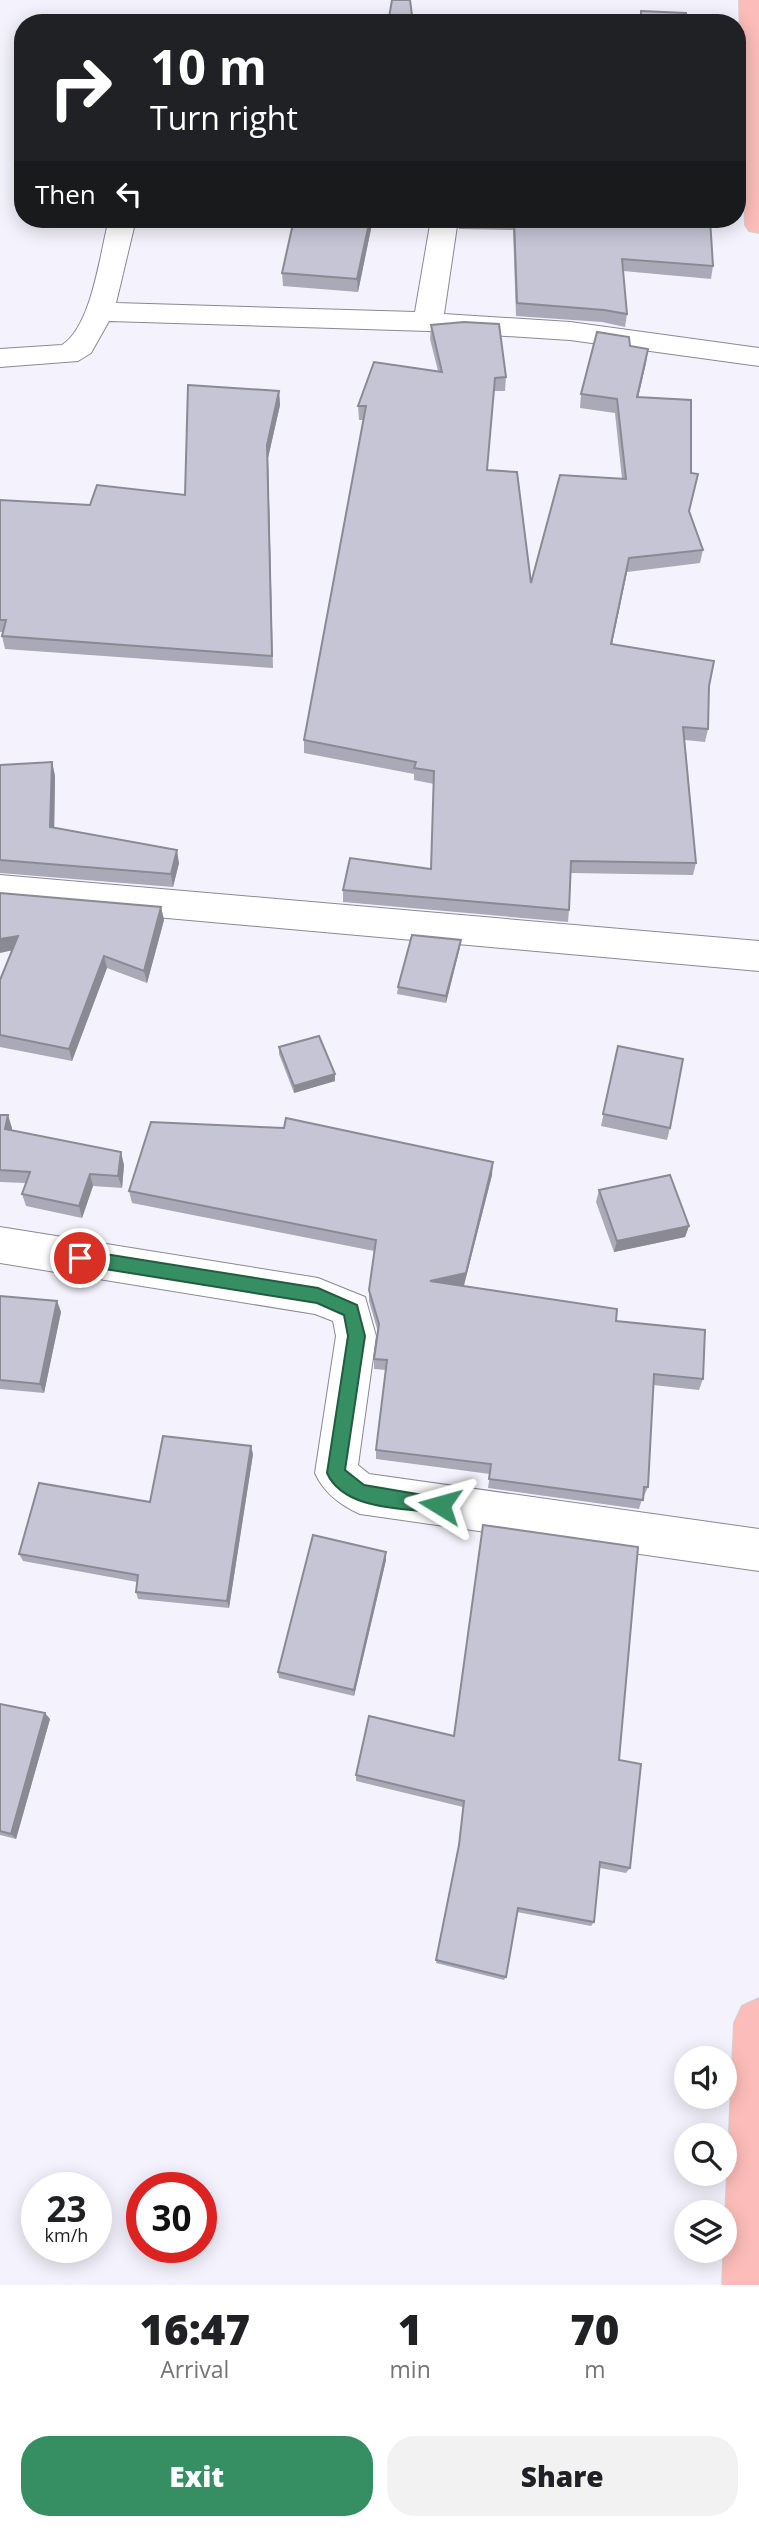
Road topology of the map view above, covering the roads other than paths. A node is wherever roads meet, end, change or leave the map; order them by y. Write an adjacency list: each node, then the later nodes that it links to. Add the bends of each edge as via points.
1 (753, 10): 2 (highway)
2 (759, 225)
3 (120, 228): 5 (street)
4 (444, 228): 6 (street)
5 (100, 312): 6 (street); 8 (street, via 81,346 68,355)
6 (428, 322): 7 (street, via 570,331)
7 (759, 357)
8 (0, 358)
9 (0, 889): 10 (street)
10 (759, 956)
11 (0, 1245): 12 (street, via 318,1296 351,1310 356,1336 336,1473 360,1493)
12 (759, 1550)
13 (759, 2023): 14 (highway)
14 (748, 2285)

